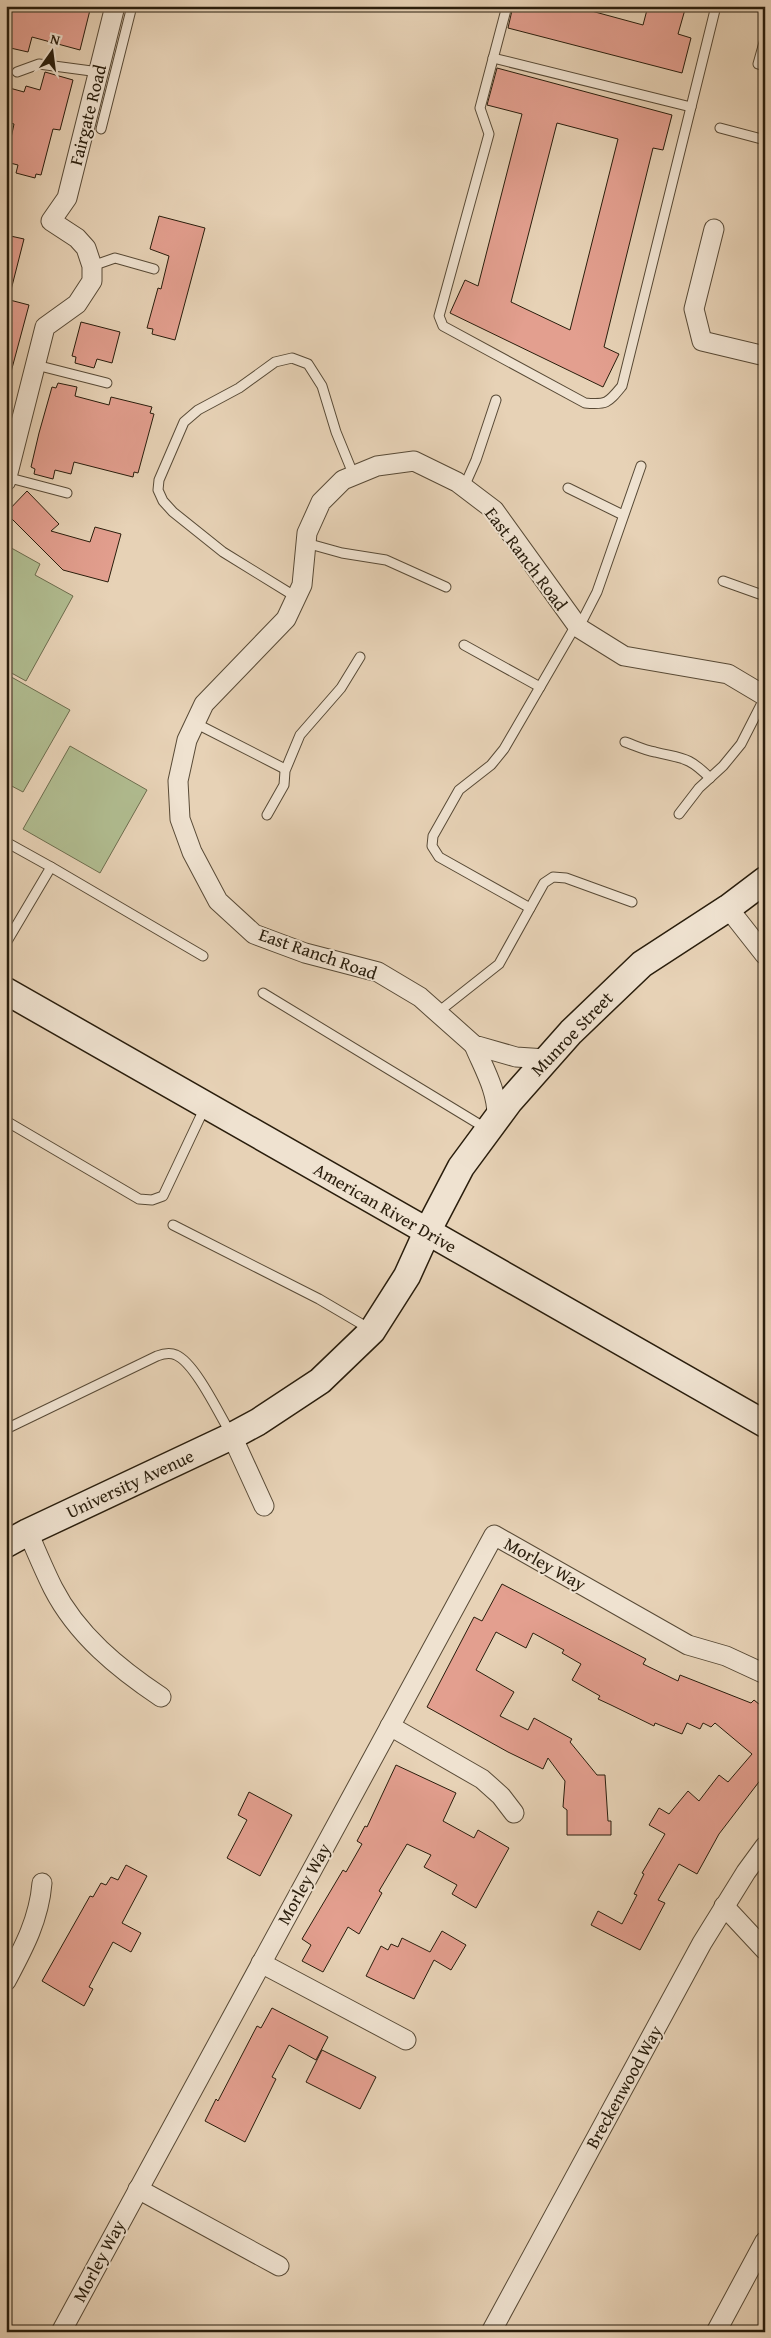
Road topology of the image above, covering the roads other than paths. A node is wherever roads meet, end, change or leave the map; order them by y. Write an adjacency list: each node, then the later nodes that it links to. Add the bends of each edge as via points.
1 (115, 6): 9 (street, Fairgate Road)
2 (132, 6): 12 (lane)
3 (507, 6): 6 (lane)
4 (716, 6): 10 (lane)
5 (765, 39): 7 (lane, via 758,64)
6 (493, 58): 10 (lane); 10 (lane, via 480,108 489,134 440,316 443,326 585,404 601,405 610,401 622,386)
7 (765, 66)
8 (16, 72): 9 (lane, via 39,64)
9 (99, 72): 15 (street, Fairgate Road, via 67,198 51,221 82,243 90,255)
10 (691, 107)
11 (720, 128): 13 (lane)
12 (101, 129)
13 (765, 140)
14 (714, 229): 17 (street, via 694,309 702,341)
15 (92, 266): 16 (lane, via 115,258); 18 (street, via 92,282 77,304 45,327)
16 (154, 269)
17 (765, 356)
18 (36, 365): 19 (lane); 23 (street)
19 (107, 383)
20 (496, 400): 24 (lane)
21 (641, 466): 27 (lane)
22 (354, 476): 24 (street, East Ranch Road, via 377,466 414,461); 28 (street, East Ranch Road, via 343,480 322,502 307,533); 32 (lane, via 322,386 308,364 292,358 275,362 184,422 158,480 162,501 223,552)
23 (6, 479): 26 (lane)
24 (464, 487): 33 (street, East Ranch Road, via 494,510)
25 (568, 488): 27 (lane)
26 (67, 493)
27 (623, 515): 33 (lane, via 597,592)
28 (306, 543): 30 (lane, via 386,560); 32 (street, East Ranch Road, via 302,585)
29 (724, 581): 31 (lane)
30 (446, 587)
31 (765, 596)
32 (296, 597): 38 (street, East Ranch Road, via 286,619 204,704)
33 (577, 626): 36 (lane); 37 (street, East Ranch Road, via 624,656 728,674)
34 (464, 645): 36 (lane)
35 (360, 656): 40 (lane, via 341,688 300,735)
36 (540, 687): 48 (lane, via 504,749 491,765 459,790 433,836 432,846 439,857)
37 (765, 697): 41 (lane, via 741,744)
38 (195, 723): 40 (lane); 55 (street, East Ranch Road, via 187,740 178,781 180,819 192,852 218,901 254,934 305,953 378,972)
39 (625, 742): 41 (lane, via 654,752 681,756 697,764)
40 (285, 769): 43 (lane, via 284,785)
41 (710, 778): 42 (lane)
42 (678, 814)
43 (268, 815)
44 (6, 842): 45 (lane)
45 (51, 867): 50 (lane); 52 (lane)
46 (765, 880): 49 (street, Munroe Street)
47 (632, 902): 48 (lane, via 566,878 554,877 544,883)
48 (530, 908): 55 (lane, via 499,964)
49 (728, 908): 51 (street); 57 (street, Munroe Street, via 642,964)
50 (6, 943)
51 (765, 955)
52 (203, 956)
53 (6, 991): 58 (street, American River Drive)
54 (262, 993): 60 (lane)
55 (438, 1013): 56 (street, East Ranch Road)
56 (474, 1045): 57 (street, East Ranch Road, via 516,1057); 60 (street, East Ranch Road, via 497,1099)
57 (546, 1059): 60 (street, Munroe Street)
58 (206, 1105): 59 (lane, via 163,1196 152,1200 139,1199); 62 (street, American River Drive)
59 (6, 1121)
60 (492, 1123): 62 (street, Munroe Street, via 461,1167)
61 (173, 1225): 63 (lane, via 319,1299)
62 (426, 1232): 63 (street, University Avenue, via 407,1276); 64 (street, American River Drive)
63 (372, 1331): 66 (street, University Avenue, via 320,1381)
64 (765, 1424)
65 (6, 1429): 66 (lane, via 156,1356 175,1354 191,1365)
66 (232, 1436): 67 (street); 68 (street, University Avenue)
67 (264, 1506)
68 (17, 1538): 70 (street, University Avenue, via 70,1615 110,1659)
69 (765, 1674): 71 (street, Morley Way, via 726,1656 688,1645 494,1535)
70 (161, 1696)
71 (390, 1726): 72 (street, via 482,1779); 77 (street, Morley Way)
72 (514, 1813)
73 (765, 1846): 75 (street, Breckenwood Way)
74 (42, 1883): 78 (street, via 38,1916)
75 (724, 1906): 76 (street); 84 (street, Breckenwood Way)
76 (765, 1950)
77 (261, 1963): 79 (street); 80 (street, Morley Way)
78 (6, 1981)
79 (406, 2040)
80 (138, 2189): 82 (street); 83 (street, Morley Way)
81 (765, 2241): 85 (street)
82 (279, 2266)
83 (61, 2332)
84 (491, 2332)
85 (716, 2332)

